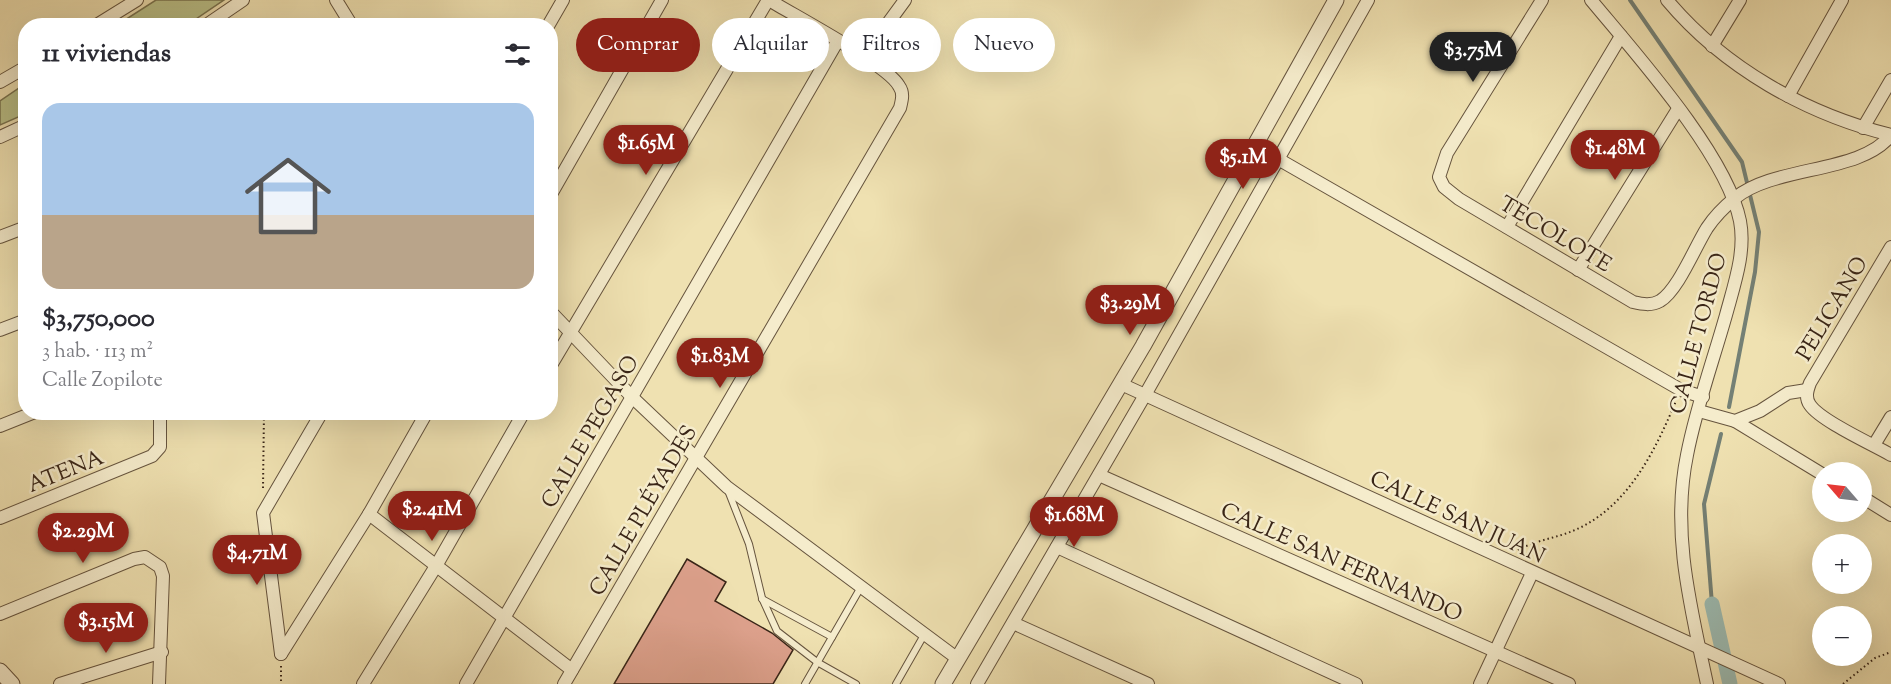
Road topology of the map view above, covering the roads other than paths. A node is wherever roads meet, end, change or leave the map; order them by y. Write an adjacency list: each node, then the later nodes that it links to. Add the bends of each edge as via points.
1 (137, 0): 15 (street)
2 (243, 0): 16 (street)
3 (336, 0): 17 (street)
4 (563, 0): 18 (street)
5 (662, 0): 35 (street)
6 (768, 0): 21 (street); 45 (street)
7 (904, 0): 19 (street)
8 (1336, 0): 47 (street)
9 (1368, 0): 34 (street)
10 (1542, 0): 37 (street, TECOLOTE, via 1447,153 1439,177 1444,187 1459,199)
11 (1591, 0): 20 (street, CALLE TORDO)
12 (1667, 0): 23 (street)
13 (1740, 0): 23 (street)
14 (1842, 0): 28 (street)
15 (108, 18)
16 (217, 18)
17 (347, 18)
18 (553, 18)
19 (891, 18)
20 (1621, 36): 29 (street, CALLE TORDO); 37 (street)
21 (837, 42): 22 (street); 50 (street, CALLE PEGASO)
22 (841, 44)
23 (1712, 46): 28 (street)
24 (18, 72): 27 (street)
25 (886, 72): 63 (street, CALLE PLÉYADES, via 895,79 903,96 900,108)
26 (1891, 80): 30 (street)
27 (0, 82)
28 (1788, 96): 30 (street)
29 (1678, 109): 36 (street, CALLE TORDO, via 1727,183); 41 (street)
30 (1863, 128): 32 (street)
31 (18, 129): 33 (street)
32 (1891, 135): 36 (street, via 1883,145 1863,155 1765,183)
33 (0, 137)
34 (1278, 159): 49 (street); 51 (street, via 1681,390)
35 (558, 182)
36 (1733, 200): 41 (street, TECOLOTE, via 1715,217 1672,288 1652,304 1633,302); 51 (street, CALLE TORDO, via 1740,221 1741,251)
37 (1507, 227): 41 (street, TECOLOTE)
38 (18, 230): 39 (street)
39 (0, 237)
40 (1891, 247): 48 (street, PELICANO)
41 (1578, 270)
42 (558, 320): 45 (street)
43 (18, 323): 44 (street)
44 (0, 330)
45 (570, 333): 46 (street); 50 (street)
46 (558, 353)
47 (1121, 384): 49 (street, CALLE SAN JUAN); 84 (street)
48 (1807, 390): 59 (street, via 1788,393); 61 (street, via 1807,400 1815,411)
49 (1145, 395): 65 (street); 73 (street, CALLE SAN JUAN)
50 (632, 397): 63 (street); 77 (street, CALLE PEGASO)
51 (1703, 397): 52 (street, CALLE TORDO)
52 (1699, 411): 59 (street); 81 (street, CALLE TORDO, via 1687,455 1681,531 1683,569)
53 (1891, 417): 61 (street)
54 (18, 419): 60 (street)
55 (160, 420): 70 (street, ATENA, via 160,447 145,460)
56 (317, 420): 68 (street, via 263,513 281,654)
57 (422, 420): 68 (street)
58 (519, 420): 72 (street)
59 (1735, 422): 64 (street)
60 (0, 426)
61 (1874, 445): 62 (street)
62 (1891, 455)
63 (696, 460): 66 (street); 86 (street, CALLE PLÉYADES)
64 (1812, 468)
65 (1099, 475): 71 (street); 82 (street, CALLE SAN FERNANDO)
66 (727, 487): 74 (street); 75 (lane, via 743,527)
67 (1872, 503): 69 (street)
68 (369, 514): 72 (street)
69 (1891, 515)
70 (0, 518)
71 (1057, 547): 78 (street); 101 (street)
72 (436, 566): 77 (street); 92 (street)
73 (1532, 573): 81 (street, CALLE SAN JUAN); 82 (street)
74 (861, 587): 79 (street); 80 (lane)
75 (762, 598): 80 (lane); 85 (lane, via 777,631)
76 (0, 614): 83 (street, via 146,557 160,567 163,576)
77 (504, 618): 86 (street); 93 (street, CALLE PEGASO)
78 (1013, 624): 99 (street); 100 (street)
79 (924, 635): 84 (street); 97 (lane)
80 (832, 637): 85 (lane)
81 (1699, 647): 88 (street, CALLE SAN JUAN); 104 (street, CALLE TORDO)
82 (1495, 651): 102 (street); 103 (street, CALLE SAN FERNANDO)
83 (162, 652): 90 (street); 91 (street)
84 (958, 659): 98 (street)
85 (818, 662): 95 (lane); 96 (lane)
86 (572, 670): 94 (street, CALLE PLÉYADES)
87 (0, 671): 89 (street)
88 (1752, 675): 105 (street, CALLE SAN JUAN)
89 (12, 684)
90 (60, 684)
91 (159, 684)
92 (363, 684)
93 (466, 684)
94 (564, 684)
95 (804, 684)
96 (856, 684)
97 (896, 684)
98 (943, 684)
99 (977, 684)
100 (1148, 684)
101 (1356, 684)
102 (1480, 684)
103 (1569, 684)
104 (1707, 684)
105 (1779, 684)

